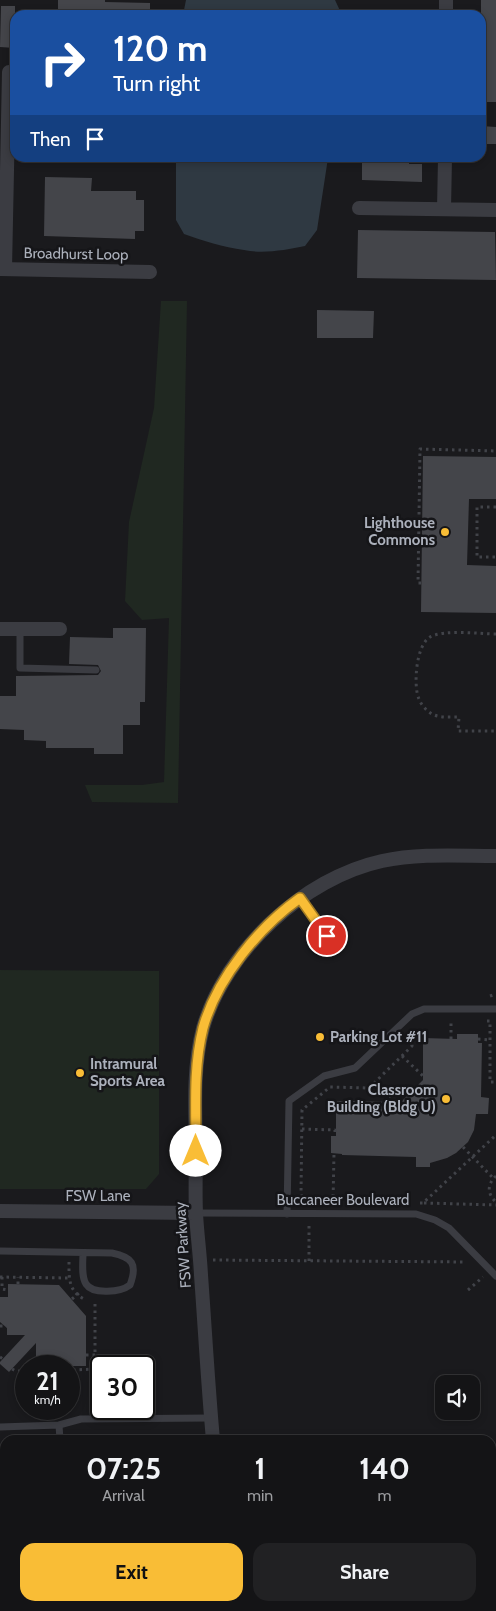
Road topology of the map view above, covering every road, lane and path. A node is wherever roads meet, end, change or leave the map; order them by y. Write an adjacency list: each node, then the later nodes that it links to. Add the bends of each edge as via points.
1 (8, 71): 6 (street)
2 (445, 162): 4 (street)
3 (359, 208): 4 (street)
4 (444, 209): 5 (street)
5 (496, 210)
6 (2, 269): 7 (street, Broadhurst Loop)
7 (150, 272)
8 (496, 451): 11 (path, via 420,449 418,583)
9 (496, 507): 10 (path, via 477,507 477,557)
10 (496, 558)
11 (421, 583)
12 (0, 629): 13 (street)
13 (20, 629): 14 (street); 16 (lane, via 20,668)
14 (60, 629)
15 (496, 634): 17 (path, via 431,637 423,643 420,653 417,689 424,707 433,714 459,717 458,731)
16 (96, 670)
17 (496, 731)
18 (496, 856): 19 (street, FSW Parkway, via 426,856 381,862 344,874)
19 (300, 898): 20 (lane); 48 (street, FSW Parkway, via 273,919 245,950 215,998 204,1027 195,1084)
20 (327, 936)
21 (496, 994): 22 (path)
22 (490, 996)
23 (496, 1009): 49 (lane, via 424,1009 412,1014 355,1068 324,1076 289,1101)
24 (444, 1020): 27 (path, via 451,1020)
25 (480, 1021): 29 (path, via 490,1021)
26 (417, 1023): 30 (path, via 412,1028 412,1046)
27 (451, 1039)
28 (478, 1039): 29 (path)
29 (490, 1040): 33 (path, via 490,1082)
30 (402, 1056): 31 (path); 32 (path)
31 (423, 1076)
32 (375, 1082): 34 (path); 35 (path, via 369,1088 330,1087 302,1110)
33 (496, 1082)
34 (396, 1102)
35 (302, 1130): 37 (path, via 335,1130); 42 (path, via 301,1194)
36 (496, 1135): 40 (path)
37 (335, 1136)
38 (463, 1147): 40 (path)
39 (334, 1153): 43 (path, via 333,1203)
40 (473, 1157): 41 (path); 45 (path)
41 (495, 1177): 46 (path, via 489,1188)
42 (310, 1202)
43 (325, 1203)
44 (413, 1203): 45 (path)
45 (423, 1204): 46 (path)
46 (496, 1204)
47 (0, 1211): 48 (street, FSW Lane)
48 (196, 1213): 49 (lane, Buccaneer Boulevard); 54 (street, FSW Parkway)
49 (287, 1214): 58 (lane, Buccaneer Boulevard, via 416,1214 449,1228)
50 (310, 1224): 55 (path)
51 (0, 1251): 52 (lane)
52 (69, 1252): 53 (lane); 61 (path)
53 (83, 1253): 53 (lane, via 83,1275 92,1289 119,1290 130,1285 132,1265 126,1256)
54 (200, 1260): 55 (path); 74 (street, FSW Parkway)
55 (309, 1261): 56 (path, via 466,1261)
56 (471, 1267)
57 (476, 1273): 64 (path, via 482,1278)
58 (496, 1276)
59 (1, 1277): 60 (path); 63 (path, via 2,1290)
60 (18, 1278): 61 (path); 62 (path)
61 (69, 1278): 65 (path)
62 (18, 1284)
63 (8, 1290)
64 (468, 1290)
65 (78, 1295): 66 (path); 71 (path, via 96,1303)
66 (72, 1299)
67 (0, 1326): 68 (path)
68 (7, 1326)
69 (86, 1355): 70 (path)
70 (90, 1355)
71 (95, 1355)
72 (12, 1368): 73 (path)
73 (15, 1370)
74 (211, 1418): 75 (lane, via 80,1419); 78 (street, FSW Parkway)
75 (59, 1425): 76 (lane); 77 (lane)
76 (0, 1427)
77 (60, 1435)
78 (212, 1435)

